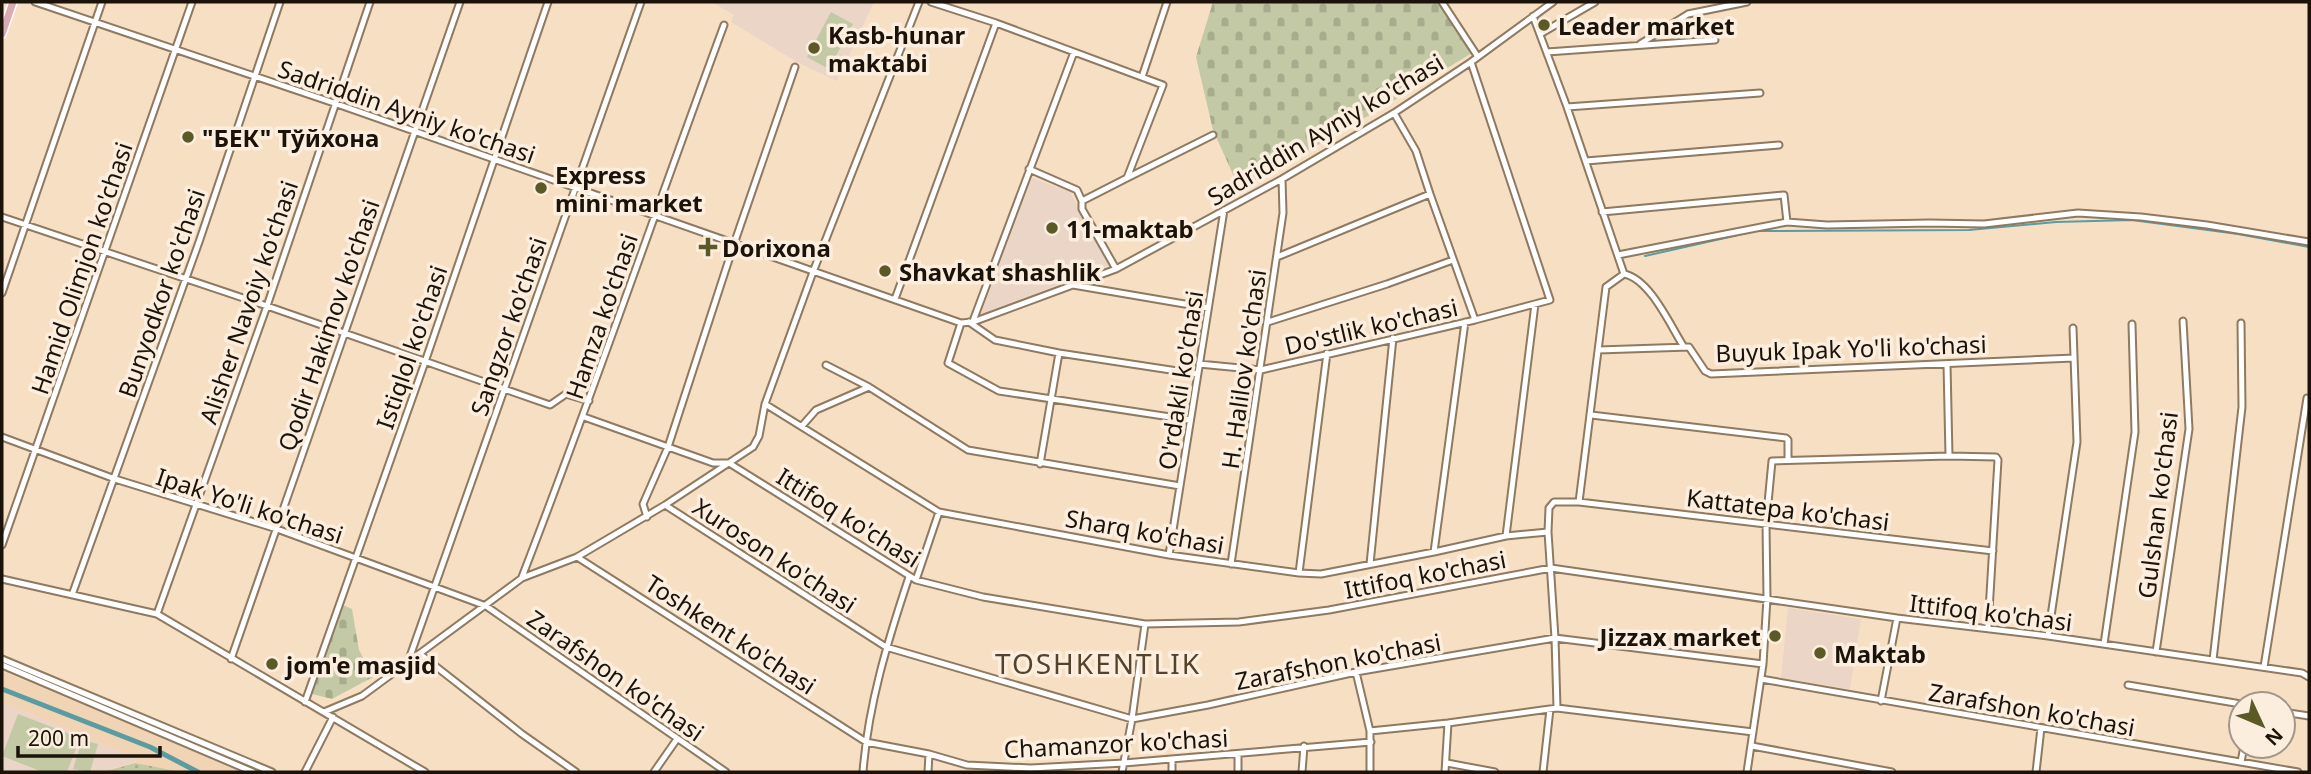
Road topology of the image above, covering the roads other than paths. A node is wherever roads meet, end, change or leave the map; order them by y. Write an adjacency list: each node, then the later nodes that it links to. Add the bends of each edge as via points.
1 (13, 2): 22 (main road)
2 (34, 2): 19 (street, Sadriddin Ayniy ko'chasi)
3 (102, 2): 19 (street)
4 (192, 2): 26 (street, Hamid Olimjon ko'chasi)
5 (280, 2): 32 (street, Bunyodkor ko'chasi)
6 (370, 2): 35 (street, Alisher Navoiy ko'chasi)
7 (460, 2): 38 (street, Qodir Hakimov ko'chasi)
8 (548, 2): 41 (street, Istiqlol ko'chasi)
9 (641, 2): 46 (street, Sangzor ko'chasi)
10 (919, 2): 62 (street)
11 (931, 2): 20 (street)
12 (1165, 2): 33 (street)
13 (1442, 2): 29 (street)
14 (1553, 2): 18 (street, Sadriddin Ayniy ko'chasi)
15 (1595, 2): 23 (street)
16 (1747, 2): 17 (street)
17 (1722, 4): 25 (street, via 1688,14)
18 (1533, 16): 23 (street); 29 (street, Sadriddin Ayniy ko'chasi)
19 (95, 23): 26 (street, Sadriddin Ayniy ko'chasi); 54 (street)
20 (996, 23): 27 (street); 67 (street)
21 (724, 25): 51 (street, Hamza ko'chasi)
22 (2, 34)
23 (1540, 34): 28 (street)
24 (1715, 40): 25 (street)
25 (1638, 46): 28 (street)
26 (176, 51): 32 (street, Sadriddin Ayniy ko'chasi); 57 (street, Hamid Olimjon ko'chasi)
27 (1074, 52): 33 (street); 43 (street)
28 (1547, 52): 36 (street)
29 (1478, 57): 30 (street, Sadriddin Ayniy ko'chasi)
30 (1471, 62): 37 (street, Sadriddin Ayniy ko'chasi); 68 (street, Do'stlik ko'chasi, via 1550,300)
31 (795, 67): 56 (street)
32 (254, 76): 35 (street, Sadriddin Ayniy ko'chasi); 64 (street, Bunyodkor ko'chasi)
33 (1142, 77): 44 (street, via 1163,85)
34 (1760, 93): 36 (street)
35 (334, 103): 38 (street, Sadriddin Ayniy ko'chasi); 69 (street, Alisher Navoiy ko'chasi)
36 (1567, 107): 42 (street)
37 (1394, 113): 45 (street, Sadriddin Ayniy ko'chasi); 47 (street, via 1416,151)
38 (413, 131): 41 (street, Sadriddin Ayniy ko'chasi); 80 (street, Qodir Hakimov ko'chasi)
39 (1213, 135): 44 (street)
40 (1779, 145): 42 (street)
41 (494, 159): 46 (street, Sadriddin Ayniy ko'chasi); 87 (street, Istiqlol ko'chasi)
42 (1586, 161): 50 (street)
43 (1029, 169): 48 (street, via 1077,190); 73 (street)
44 (1126, 178): 48 (street)
45 (1282, 179): 49 (street, Sadriddin Ayniy ko'chasi); 59 (street, H. Halilov ko'chasi)
46 (574, 188): 51 (street, Sadriddin Ayniy ko'chasi); 94 (street, Sangzor ko'chasi)
47 (1430, 194): 59 (street); 60 (street)
48 (1083, 201): 61 (street, via 1082,209)
49 (1224, 210): 61 (street, Sadriddin Ayniy ko'chasi); 70 (street, O'rdakli ko'chasi)
50 (1602, 212): 53 (street, via 1784,195); 58 (street)
51 (654, 216): 56 (street, Sadriddin Ayniy ko'chasi); 97 (street, Hamza ko'chasi)
52 (2, 217): 54 (street)
53 (1787, 222): 55 (street, via 1984,224 2078,213 2207,225); 58 (street)
54 (25, 226): 57 (street); 66 (street)
55 (2309, 242)
56 (734, 244): 62 (street, Sadriddin Ayniy ko'chasi); 104 (street)
57 (105, 251): 64 (street); 105 (street, Hamid Olimjon ko'chasi)
58 (1618, 255): 63 (street)
59 (1277, 257): 74 (street, H. Halilov ko'chasi)
60 (1453, 260): 71 (street); 74 (street)
61 (1116, 269): 65 (street, Sadriddin Ayniy ko'chasi)
62 (813, 272): 67 (street, Sadriddin Ayniy ko'chasi); 98 (street)
63 (1624, 274): 82 (street, via 1645,286); 83 (street, via 1606,286)
64 (186, 279): 69 (street); 110 (street, Bunyodkor ko'chasi)
65 (1070, 285): 70 (street); 73 (street, Sadriddin Ayniy ko'chasi)
66 (2, 293)
67 (895, 299): 76 (street, Sadriddin Ayniy ko'chasi)
68 (1535, 304): 71 (street, Do'stlik ko'chasi); 120 (street)
69 (267, 306): 80 (street); 113 (street, Alisher Navoiy ko'chasi)
70 (1208, 308): 88 (street, O'rdakli ko'chasi)
71 (1475, 320): 75 (street, Do'stlik ko'chasi)
72 (2183, 321): 147 (street, Gulshan ko'chasi, via 2189,429)
73 (971, 322): 76 (street, Sadriddin Ayniy ko'chasi); 84 (street, via 995,340)
74 (1268, 322): 91 (street, H. Halilov ko'chasi)
75 (1465, 322): 81 (street, Do'stlik ko'chasi); 123 (street)
76 (961, 323): 96 (street, via 948,363 999,391)
77 (2241, 323): 151 (street, via 2242,407)
78 (2132, 324): 145 (street, via 2135,432)
79 (2073, 328): 86 (street)
80 (343, 332): 87 (street); 118 (street, Qodir Hakimov ko'chasi)
81 (1393, 338): 85 (street, Do'stlik ko'chasi); 128 (street)
82 (1684, 347): 83 (street, Buyuk Ipak Yo'li ko'chasi); 89 (street, Buyuk Ipak Yo'li ko'chasi, via 1691,348 1711,374)
83 (1598, 350): 99 (street)
84 (1059, 353): 92 (street); 96 (street)
85 (1327, 353): 91 (street, Do'stlik ko'chasi); 130 (street)
86 (2074, 358): 89 (street, Buyuk Ipak Yo'li ko'chasi); 143 (street, via 2077,442)
87 (425, 362): 94 (street); 126 (street, Istiqlol ko'chasi)
88 (1199, 364): 91 (street, Do'stlik ko'chasi); 92 (street, O'rdakli ko'chasi)
89 (1947, 364): 106 (street)
90 (826, 365): 93 (street)
91 (1261, 370): 127 (street, H. Halilov ko'chasi)
92 (1197, 374): 101 (street, O'rdakli ko'chasi)
93 (869, 387): 102 (street, via 816,410); 109 (street, via 968,450)
94 (504, 389): 97 (street, via 550,405 566,394); 135 (street, Sangzor ko'chasi)
95 (2307, 398): 155 (street)
96 (1052, 399): 101 (street); 109 (street)
97 (589, 401): 100 (street, Hamza ko'chasi)
98 (765, 404): 102 (street, Sharq ko'chasi); 108 (street, via 753,447)
99 (1591, 415): 107 (street, via 1786,438); 112 (street)
100 (584, 417): 104 (street, Ittifoq ko'chasi); 132 (street, Hamza ko'chasi)
101 (1190, 420): 111 (street, O'rdakli ko'chasi)
102 (802, 426): 115 (street, Sharq ko'chasi)
103 (2, 437): 105 (street, Ipak Yo'li ko'chasi)
104 (668, 447): 108 (street, Ittifoq ko'chasi); 116 (street, via 643,503)
105 (37, 449): 110 (street, Ipak Yo'li ko'chasi); 121 (street, Hamid Olimjon ko'chasi)
106 (1949, 456): 107 (street); 122 (street, via 1998,460)
107 (1788, 460): 117 (street, via 1772,461)
108 (729, 464): 114 (street); 131 (street, Ittifoq ko'chasi)
109 (1041, 464): 111 (street)
110 (114, 479): 113 (street, Ipak Yo'li ko'chasi); 136 (street, Bunyodkor ko'chasi)
111 (1180, 486): 124 (street, O'rdakli ko'chasi)
112 (1578, 502): 117 (street, Kattatepa ko'chasi); 119 (street, via 1554,502)
113 (195, 505): 118 (street, Ipak Yo'li ko'chasi); 139 (street, Alisher Navoiy ko'chasi)
114 (665, 505): 116 (street, Xuroson ko'chasi); 146 (street, Xuroson ko'chasi)
115 (939, 512): 124 (street, Sharq ko'chasi); 134 (street)
116 (647, 517): 125 (street, Xuroson ko'chasi)
117 (1766, 524): 122 (street, Kattatepa ko'chasi); 137 (street)
118 (277, 529): 126 (street, Ipak Yo'li ko'chasi); 150 (street, Qodir Hakimov ko'chasi)
119 (1548, 532): 120 (street, Sharq ko'chasi); 129 (street)
120 (1506, 536): 123 (street, Sharq ko'chasi)
121 (2, 545)
122 (1993, 551): 142 (street)
123 (1434, 552): 128 (street, Sharq ko'chasi)
124 (1168, 555): 127 (street, Sharq ko'chasi)
125 (577, 557): 132 (street, Xuroson ko'chasi); 172 (street, Toshkent ko'chasi)
126 (355, 558): 135 (street, Ipak Yo'li ko'chasi); 161 (street, Istiqlol ko'chasi)
127 (1231, 564): 130 (street, Sharq ko'chasi)
128 (1370, 564): 130 (street, Sharq ko'chasi, via 1321,574)
129 (1551, 568): 137 (street, Ittifoq ko'chasi); 141 (street, Ittifoq ko'chasi, via 1329,610 1239,622); 144 (street)
130 (1298, 573)
131 (909, 577): 134 (street, Ittifoq ko'chasi); 146 (street)
132 (522, 578): 138 (street, Xuroson ko'chasi)
133 (2, 579): 136 (street)
134 (916, 580): 141 (street, Ittifoq ko'chasi, via 982,597)
135 (436, 587): 138 (street, Ipak Yo'li ko'chasi); 152 (street, Sangzor ko'chasi)
136 (72, 595): 139 (street)
137 (1767, 598): 140 (street, Ittifoq ko'chasi); 153 (street)
138 (486, 606): 148 (street, Xuroson ko'chasi); 171 (street, Zarafshon ko'chasi)
139 (157, 614): 150 (street)
140 (1897, 618): 142 (street, Ittifoq ko'chasi); 160 (street)
141 (1144, 624): 166 (street)
142 (1988, 628): 143 (street, Ittifoq ko'chasi)
143 (2048, 636): 145 (street, Ittifoq ko'chasi)
144 (1555, 638): 153 (street, Zarafshon ko'chasi); 156 (street, Zarafshon ko'chasi); 163 (street)
145 (2104, 644): 147 (street, Ittifoq ko'chasi)
146 (886, 647): 166 (street, Zarafshon ko'chasi); 172 (street)
147 (2156, 652): 151 (street, Ittifoq ko'chasi)
148 (420, 654): 152 (street, Xuroson ko'chasi); 186 (street)
149 (2, 659): 183 (street)
150 (230, 659): 161 (street)
151 (2213, 660): 155 (street, Ittifoq ko'chasi)
152 (408, 663): 164 (street, Xuroson ko'chasi, via 362,696)
153 (1763, 663): 158 (street)
154 (2, 665): 182 (street)
155 (2264, 667): 157 (street, Ittifoq ko'chasi)
156 (1356, 673): 166 (street, Zarafshon ko'chasi); 169 (street)
157 (2309, 677)
158 (1761, 679): 160 (street, Zarafshon ko'chasi); 170 (street)
159 (2128, 685): 162 (street)
160 (1881, 701): 168 (street, Zarafshon ko'chasi)
161 (305, 702): 164 (street)
162 (2227, 702)
163 (1554, 708): 167 (street); 170 (street); 198 (street)
164 (324, 712): 165 (street)
165 (333, 717): 184 (street); 185 (street)
166 (1132, 719): 180 (street)
167 (1448, 723): 169 (street); 181 (street)
168 (2040, 728): 179 (street, Zarafshon ko'chasi); 201 (street)
169 (1370, 731): 173 (street)
170 (1753, 732): 175 (street)
171 (677, 739): 187 (street); 188 (street, Zarafshon ko'chasi)
172 (866, 741): 176 (street, Chamanzor ko'chasi); 189 (street)
173 (1371, 742): 174 (street, Chamanzor ko'chasi); 195 (street)
174 (1304, 746): 177 (street, Chamanzor ko'chasi); 194 (street)
175 (1752, 746): 199 (street); 200 (street)
176 (929, 754): 180 (street, Chamanzor ko'chasi, via 967,765 1031,768); 190 (street)
177 (1238, 754): 178 (street, Chamanzor ko'chasi); 193 (street)
178 (1171, 761): 180 (street, Chamanzor ko'chasi); 192 (street)
179 (2241, 762): 202 (street, Zarafshon ko'chasi)
180 (1124, 763): 191 (street)
181 (1447, 763): 196 (street); 197 (street)
182 (253, 772)
183 (272, 772)
184 (305, 772)
185 (425, 772)
186 (576, 772)
187 (654, 772)
188 (726, 772)
189 (863, 772)
190 (928, 772)
191 (1122, 772)
192 (1172, 772)
193 (1238, 772)
194 (1302, 772)
195 (1370, 772)
196 (1445, 772)
197 (1495, 772)
198 (1543, 772)
199 (1747, 772)
200 (1892, 772)
201 (2036, 772)
202 (2298, 772)

